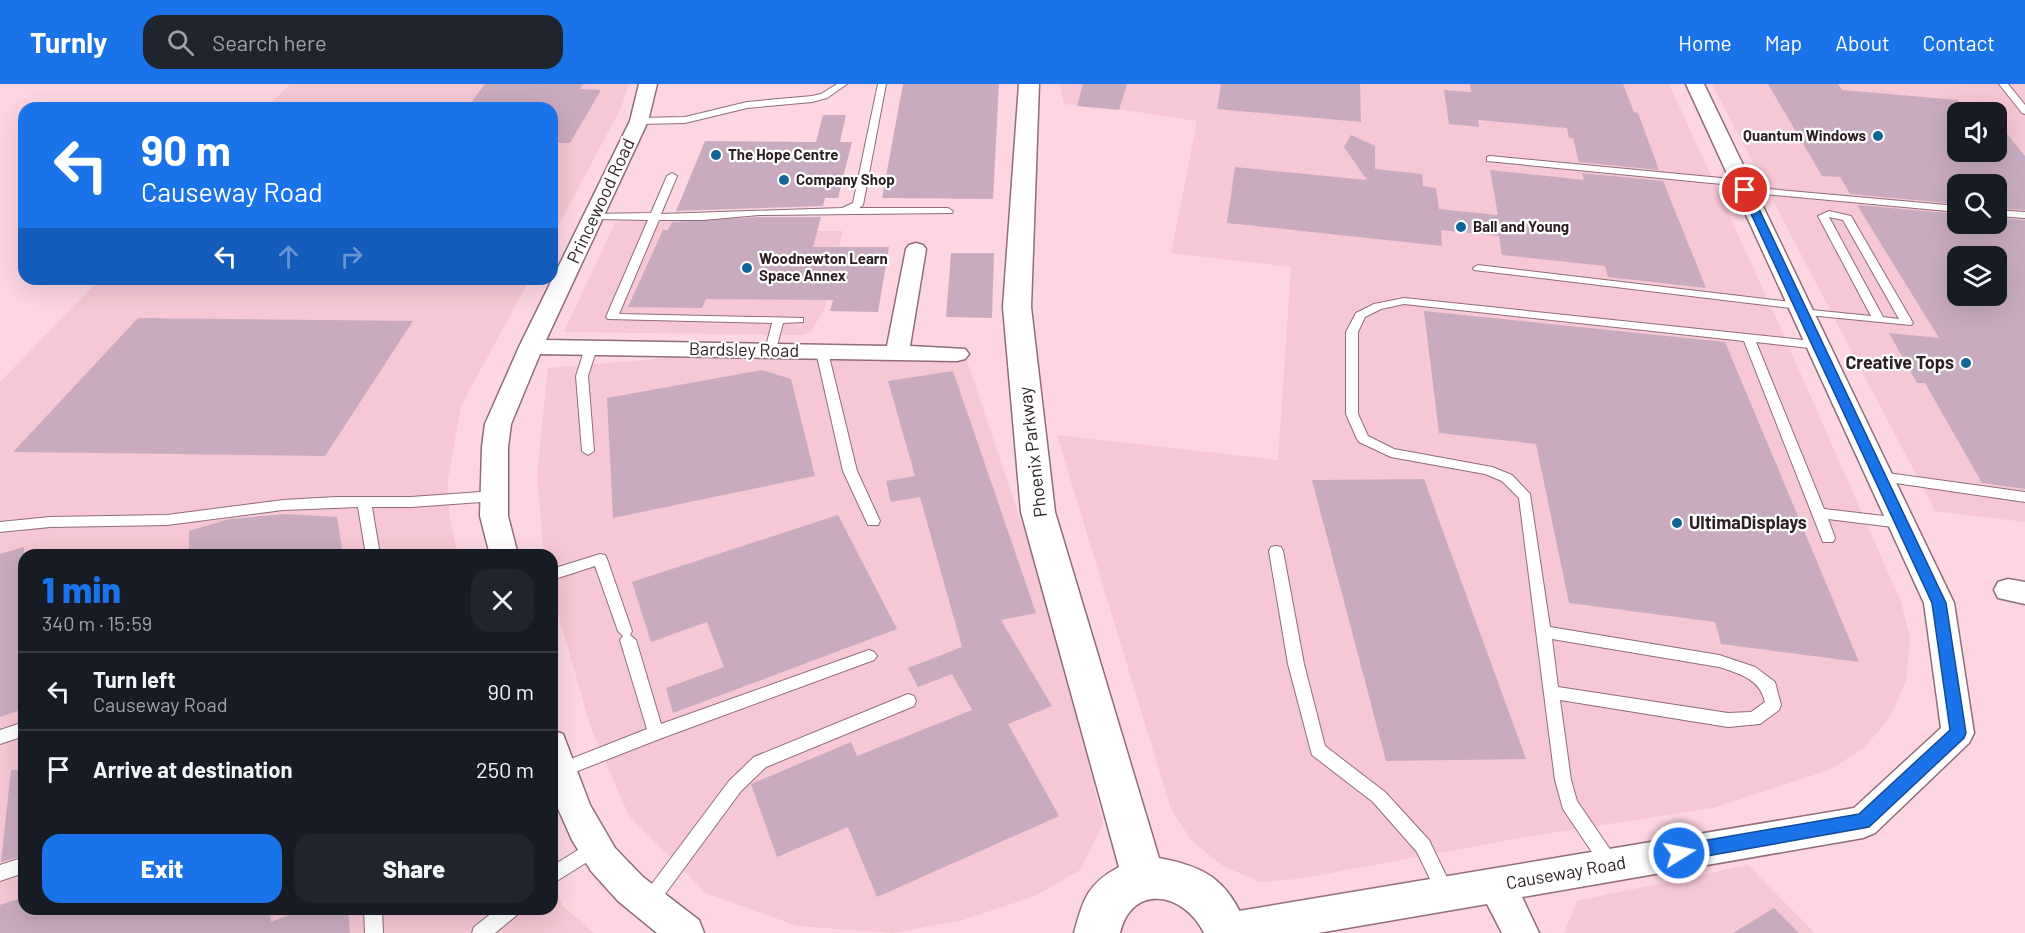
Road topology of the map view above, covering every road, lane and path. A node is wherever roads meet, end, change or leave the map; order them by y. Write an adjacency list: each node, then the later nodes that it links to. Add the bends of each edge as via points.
1 (648, 84): 8 (street, Princewood Road)
2 (843, 84): 8 (lane, via 812,99 747,105 686,120)
3 (882, 84): 13 (lane, via 858,205)
4 (1029, 84): 61 (main road, Phoenix Parkway, via 1017,307 1038,512)
5 (1695, 84): 11 (street, Causeway Road)
6 (2003, 84): 7 (lane)
7 (2025, 111)
8 (639, 121): 17 (street, Princewood Road)
9 (1490, 159): 11 (lane)
10 (672, 176): 18 (lane)
11 (1743, 186): 12 (lane); 21 (street, Causeway Road)
12 (1947, 208)
13 (843, 211): 14 (lane); 18 (lane)
14 (948, 211)
15 (2007, 214): 16 (lane)
16 (2025, 215)
17 (595, 216): 18 (lane); 27 (street, Princewood Road)
18 (655, 217): 22 (lane, via 612,317)
19 (916, 249): 31 (street)
20 (1478, 268): 21 (lane)
21 (1801, 309): 24 (lane); 26 (street, Causeway Road)
22 (778, 320): 23 (lane); 29 (lane)
23 (799, 320)
24 (1879, 320): 24 (lane, via 1907,323 1847,218 1823,216)
25 (1749, 338): 26 (lane); 38 (lane); 47 (lane, via 1404,301 1378,306 1360,315 1352,332 1352,414 1362,439 1390,453 1487,470 1507,478 1525,497)
26 (1818, 345): 34 (street, Causeway Road)
27 (531, 347): 28 (street, Bardsley Road); 35 (street, Princewood Road, via 498,424)
28 (591, 348): 29 (street, Bardsley Road); 33 (lane, via 582,376)
29 (771, 350): 30 (street, Bardsley Road)
30 (822, 352): 31 (street, Bardsley Road); 39 (lane, via 850,471)
31 (897, 353): 32 (street, Bardsley Road)
32 (957, 354)
33 (588, 451)
34 (1880, 477): 36 (lane); 40 (street, Causeway Road)
35 (495, 496): 37 (lane); 44 (street, Princewood Road, via 494,516)
36 (2025, 497)
37 (364, 502): 41 (lane, via 283,505 167,520); 43 (lane)
38 (1819, 513): 40 (lane); 42 (lane)
39 (873, 521)
40 (1901, 523): 57 (street, Causeway Road, via 1939,603 1958,733 1863,822)
41 (0, 527)
42 (1828, 538)
43 (373, 549)
44 (502, 549)
45 (1276, 551): 63 (lane, via 1296,664 1318,750 1379,797 1423,846)
46 (558, 573): 52 (lane, via 600,559)
47 (1543, 632): 49 (lane); 49 (lane, via 1719,661 1750,671 1769,687 1773,705 1754,719 1728,720)
48 (869, 656): 52 (lane)
49 (1551, 692): 57 (lane, via 1569,804)
50 (908, 701): 64 (lane, via 760,762 735,786)
51 (18, 731): 53 (lane)
52 (656, 733): 54 (lane)
53 (0, 737)
54 (558, 757)
55 (558, 762): 56 (street)
56 (594, 848): 59 (lane); 64 (street, via 616,875)
57 (1610, 864): 62 (street, Causeway Road)
58 (18, 867): 60 (lane)
59 (558, 872)
60 (0, 873)
61 (1144, 879): 67 (main road, via 1185,883 1218,911); 71 (main road, via 1113,894 1103,908)
62 (1496, 885): 63 (street, Causeway Road); 72 (street)
63 (1446, 894): 67 (street, Causeway Road)
64 (648, 903): 70 (street)
65 (374, 915): 68 (lane)
66 (504, 915): 69 (lane)
67 (1227, 932)
68 (375, 933)
69 (481, 933)
70 (686, 933)
71 (1097, 933)
72 (1521, 933)

